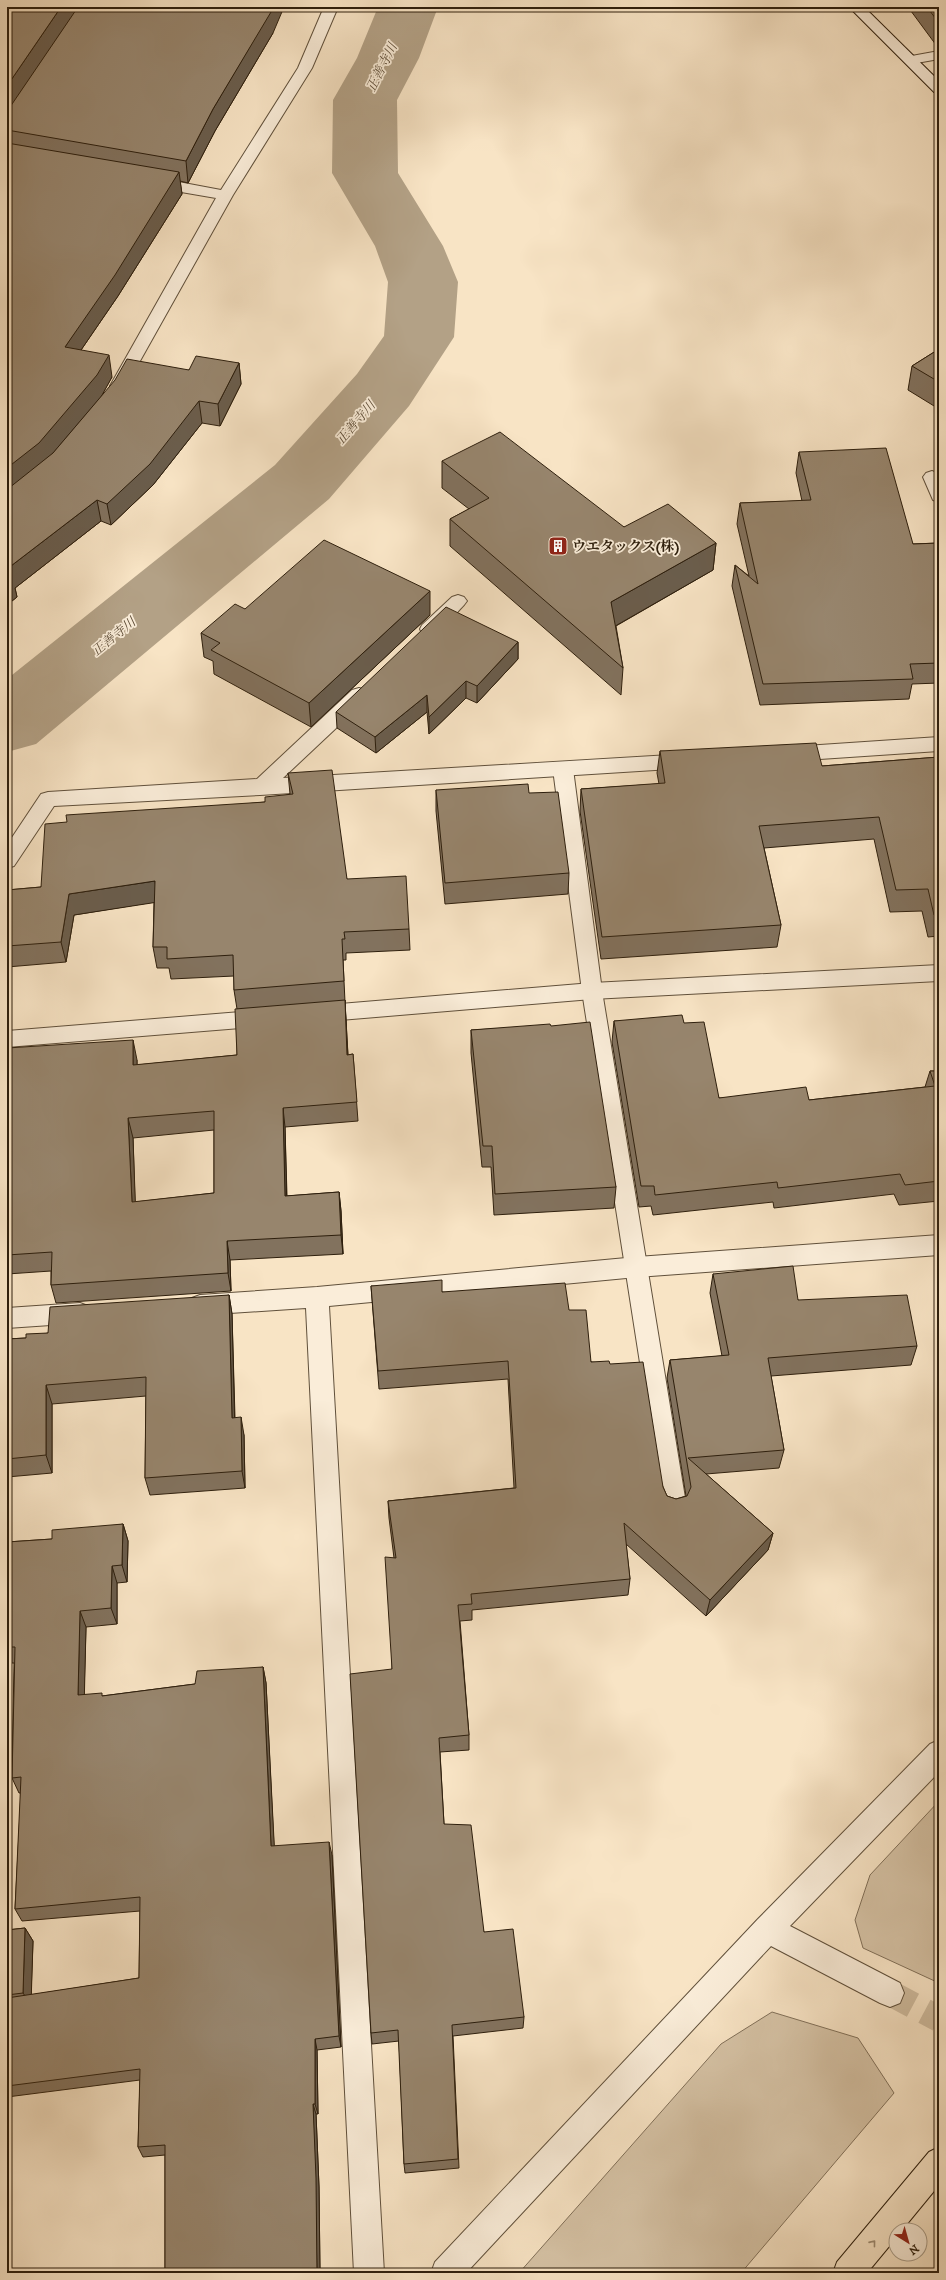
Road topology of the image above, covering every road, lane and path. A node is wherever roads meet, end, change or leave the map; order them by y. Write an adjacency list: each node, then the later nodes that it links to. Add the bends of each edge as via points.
1 (331, 7): 7 (street, via 305,68)
2 (856, 7): 4 (street)
3 (939, 55): 4 (street)
4 (911, 60): 5 (street)
5 (939, 89)
6 (140, 180): 7 (street)
7 (225, 195): 8 (street)
8 (109, 401)
9 (932, 477): 10 (street)
10 (939, 496)
11 (458, 601): 12 (street)
12 (419, 638)
13 (374, 681): 18 (street)
14 (939, 744): 15 (street)
15 (775, 755)
16 (704, 759): 17 (street)
17 (563, 769): 18 (street); 21 (street)
18 (260, 788): 19 (street, via 48,799)
19 (7, 861)
20 (939, 973): 21 (street)
21 (592, 991): 22 (street); 24 (street)
22 (7, 1039)
23 (939, 1245): 24 (street)
24 (636, 1267): 25 (street); 29 (street)
25 (316, 1297): 26 (street); 34 (street)
26 (182, 1306)
27 (102, 1311): 28 (street)
28 (7, 1318)
29 (674, 1504)
30 (939, 1753): 31 (street)
31 (768, 1929): 32 (street); 35 (street)
32 (890, 1993)
33 (939, 2162): 36 (highway, one-way to 33)
34 (369, 2273)
35 (446, 2273)
36 (848, 2273)

